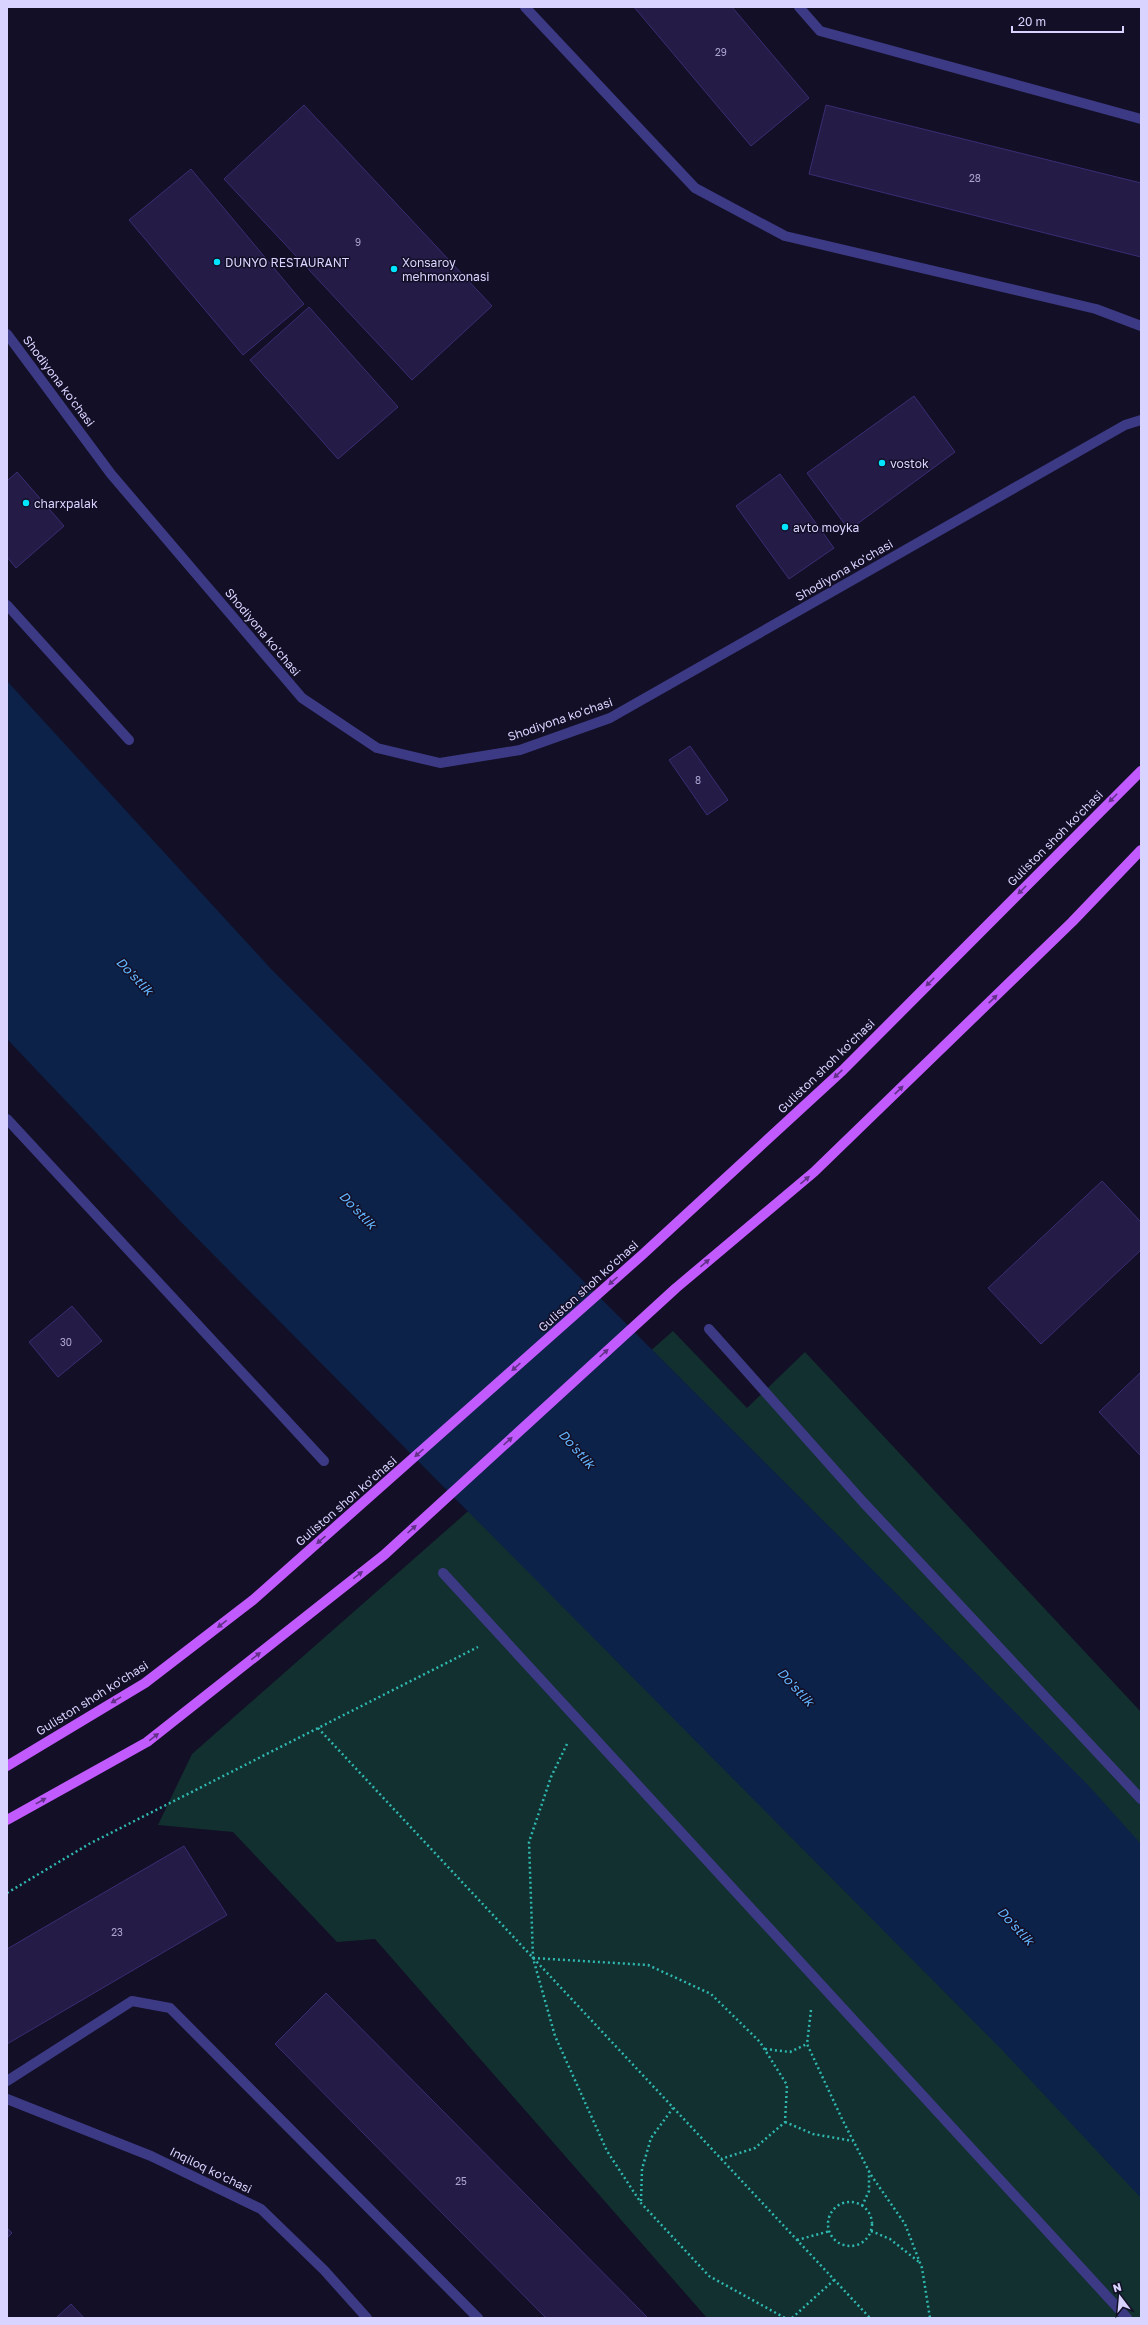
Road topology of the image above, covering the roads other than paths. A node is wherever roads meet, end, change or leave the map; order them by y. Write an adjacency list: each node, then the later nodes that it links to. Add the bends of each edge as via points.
1 (525, 7): 4 (street, via 695,188 785,236 1096,309)
2 (799, 7): 3 (street, via 820,32)
3 (1141, 119)
4 (1141, 326)
5 (7, 334): 6 (street, Shodiyona ko'chasi, via 111,474 302,698 377,748 440,763 520,750 610,718 1125,425)
6 (1141, 420)
7 (7, 605): 8 (street)
8 (129, 740)
9 (1141, 771): 15 (main road, Guliston shoh ko'chasi, one-way to 15, via 843,1070 642,1255 253,1600 145,1683)
10 (1141, 850): 17 (main road, one-way to 10, via 147,1742 384,1555 676,1288 814,1172 1072,922)
11 (7, 1118): 13 (street)
12 (709, 1329): 16 (street, via 874,1514)
13 (324, 1461)
14 (443, 1573): 22 (street)
15 (7, 1766)
16 (1141, 1799)
17 (7, 1820)
18 (7, 2081): 21 (street, via 132,2001 170,2008)
19 (7, 2099): 20 (street, Inqiloq ko'chasi, via 151,2156 261,2209 324,2270)
20 (367, 2318)
21 (478, 2318)
22 (1127, 2318)

